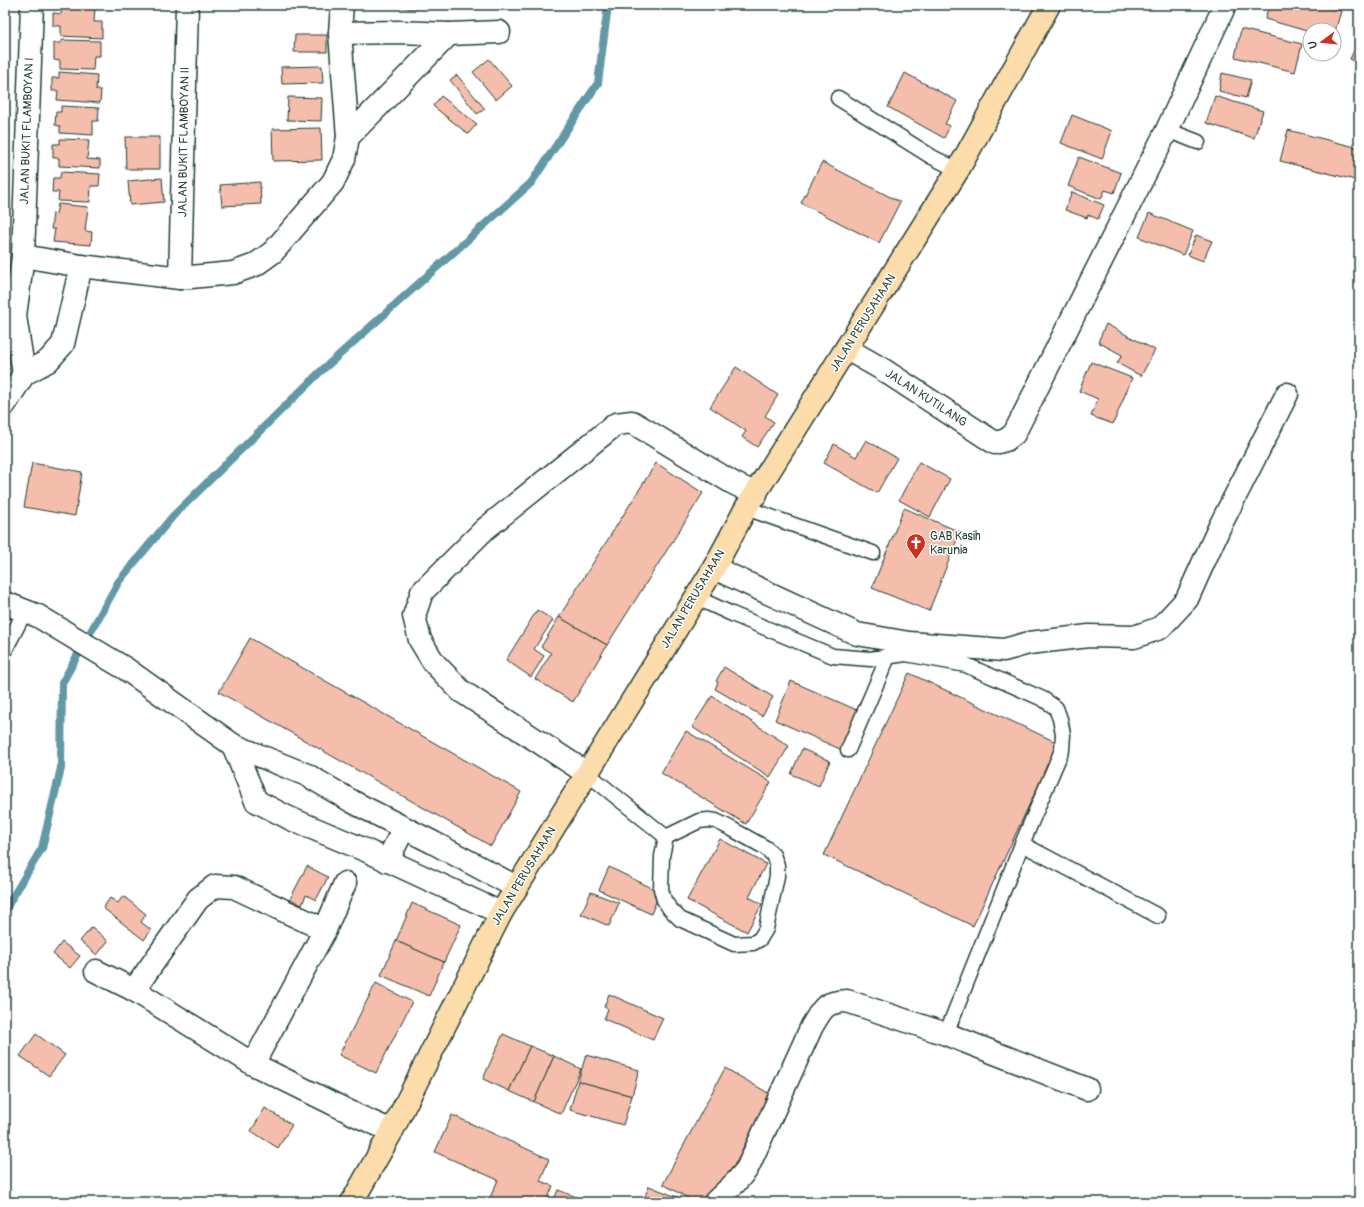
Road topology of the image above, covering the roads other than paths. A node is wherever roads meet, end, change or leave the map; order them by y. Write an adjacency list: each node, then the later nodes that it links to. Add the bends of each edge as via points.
1 (32, 5): 14 (street, JALAN BUKIT FLAMBOYAN I)
2 (187, 5): 16 (street, JALAN BUKIT FLAMBOYAN II)
3 (342, 5): 7 (street)
4 (1049, 5): 13 (main road, JALAN PERUSAHAAN)
5 (1225, 5): 10 (street)
6 (499, 32): 8 (street)
7 (340, 33): 8 (street); 11 (street)
8 (449, 34): 11 (street)
9 (838, 98): 13 (lane, via 932,157)
10 (1167, 130): 12 (lane); 17 (street, JALAN KUTILANG, via 1014,434 1006,440 995,443 882,369)
11 (348, 137): 16 (street, via 344,159 334,182 274,252 255,265 233,273)
12 (1198, 142)
13 (958, 170): 17 (main road, JALAN PERUSAHAAN)
14 (23, 256): 15 (street); 18 (street, JALAN BUKIT FLAMBOYAN I, via 15,316)
15 (81, 266): 16 (street); 18 (street, via 63,344 48,361)
16 (180, 278)
17 (846, 349): 21 (main road, JALAN PERUSAHAAN)
18 (24, 374): 20 (street)
19 (1287, 394): 23 (street, via 1219,528 1187,599 1160,628 1134,637 1089,636 1029,643 1004,650 910,643 856,634)
20 (5, 404)
21 (751, 501): 22 (lane); 23 (main road, JALAN PERUSAHAAN); 31 (street, via 733,483 632,422 616,424 485,529 422,592 414,616 420,640 434,663 461,691)
22 (873, 553)
23 (714, 568): 24 (main road, JALAN PERUSAHAAN)
24 (695, 597): 28 (lane, via 834,656 870,659); 31 (main road, JALAN PERUSAHAAN)
25 (5, 603): 26 (street)
26 (32, 613): 27 (lane); 29 (street, via 126,669)
27 (5, 650)
28 (888, 657): 30 (lane); 34 (lane, via 906,654 966,665 1043,699 1056,708 1063,734 1062,750)
29 (233, 745): 32 (street, via 307,775); 35 (street, via 256,801)
30 (848, 750)
31 (588, 774): 33 (lane); 37 (main road, JALAN PERUSAHAAN)
32 (404, 828): 35 (street); 37 (street)
33 (666, 837): 33 (lane, via 662,856 661,889 670,909 680,919 734,944 753,943 760,938 766,929 777,876 777,864 773,855 766,848 716,821 699,821)
34 (1022, 844): 39 (lane); 43 (lane)
35 (387, 861): 38 (street)
36 (345, 884): 40 (street)
37 (516, 887): 38 (main road, JALAN PERUSAHAAN)
38 (501, 913): 46 (main road, JALAN PERUSAHAAN)
39 (1158, 916)
40 (324, 930): 42 (street, via 234,888 215,886 198,899); 44 (street)
41 (96, 971): 42 (street)
42 (134, 990): 44 (street)
43 (946, 1034): 45 (street); 48 (street, via 847,1000 824,1007 812,1026 747,1169)
44 (253, 1064): 46 (street)
45 (1087, 1089)
46 (392, 1131): 47 (main road, JALAN PERUSAHAAN)
47 (352, 1202)
48 (715, 1202)

